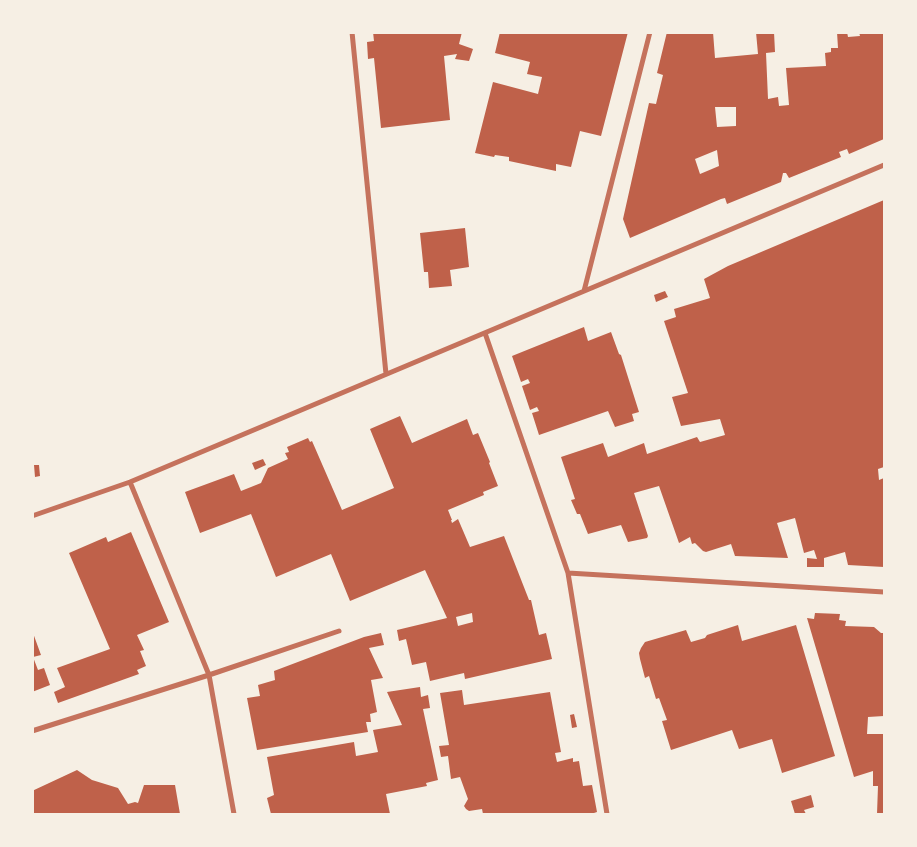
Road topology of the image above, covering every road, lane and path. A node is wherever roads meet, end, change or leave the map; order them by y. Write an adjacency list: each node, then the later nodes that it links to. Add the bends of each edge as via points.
1 (352, 32): 6 (street)
2 (650, 32): 4 (street)
3 (884, 164): 4 (street)
4 (584, 291): 5 (street)
5 (485, 333): 6 (street); 9 (street)
6 (386, 374): 7 (street)
7 (130, 482): 8 (street); 12 (street)
8 (32, 516)
9 (568, 573): 10 (street); 15 (street)
10 (884, 592)
11 (339, 631): 12 (street)
12 (209, 675): 13 (street); 14 (street)
13 (32, 731)
14 (234, 814)
15 (607, 814)

